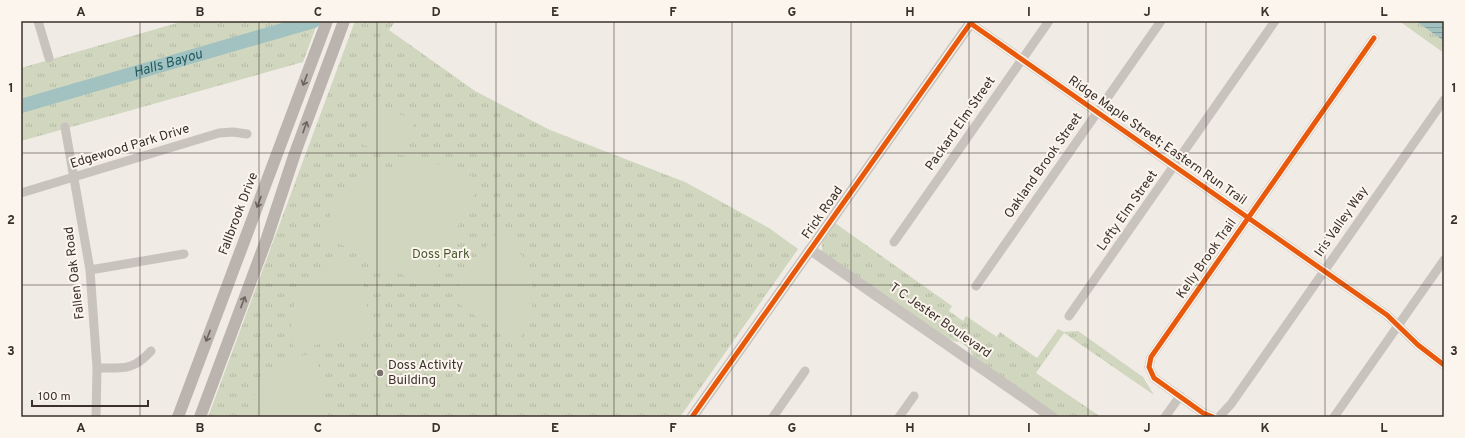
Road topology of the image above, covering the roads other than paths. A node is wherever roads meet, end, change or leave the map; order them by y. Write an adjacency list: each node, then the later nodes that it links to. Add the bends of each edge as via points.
1 (38, 21): 9 (street)
2 (327, 21): 15 (main road, Fallbrook Drive, one-way to 15)
3 (344, 21): 16 (main road, one-way to 3)
4 (1049, 21): 10 (street, Packard Elm Street)
5 (1161, 21): 12 (street, Oakland Brook Street)
6 (1275, 21): 17 (street, Lofty Elm Street)
7 (971, 22): 10 (street, Ridge Maple Street; Eastern Run Trail); 22 (street, Frick Road)
8 (1374, 38): 20 (street, Kelly Brook Trail)
9 (49, 58)
10 (1022, 60): 12 (street, Ridge Maple Street; Eastern Run Trail); 21 (street, Packard Elm Street)
11 (1444, 100): 26 (street, Iris Valley Way)
12 (1097, 112): 17 (street, Ridge Maple Street; Eastern Run Trail); 27 (street, Oakland Brook Street)
13 (66, 127): 18 (street, Fallen Oak Road)
14 (247, 134): 18 (street, Edgewood Park Drive, via 219,133)
15 (280, 147): 16 (main road); 28 (main road, Fallbrook Drive, one-way to 28)
16 (295, 153): 30 (main road, one-way to 16)
17 (1173, 166): 20 (street, Ridge Maple Street; Eastern Run Trail); 29 (street, Lofty Elm Street)
18 (75, 177): 19 (street, Edgewood Park Drive); 25 (street, Fallen Oak Road)
19 (21, 193)
20 (1248, 218): 26 (street, Ridge Maple Street; Eastern Run Trail); 37 (street, Kelly Brook Trail, via 1151,357 1149,367 1154,378)
21 (894, 242)
22 (811, 250): 41 (street, Frick Road); 44 (street, T C Jester Boulevard)
23 (184, 254): 25 (street)
24 (1444, 260): 31 (street)
25 (90, 270): 34 (street, Fallen Oak Road)
26 (1324, 271): 31 (street, Ridge Maple Street; Eastern Run Trail); 47 (street, Iris Valley Way, via 1231,404)
27 (976, 286)
28 (218, 310): 30 (main road); 39 (main road, Fallbrook Drive, one-way to 39)
29 (1069, 316)
30 (237, 317): 40 (main road)
31 (1399, 325): 33 (street, Ridge Maple Street; Eastern Run Trail, via 1418,345); 48 (street)
32 (151, 351): 34 (street, via 137,364 129,367)
33 (1444, 365)
34 (98, 368): 38 (street, Fallen Oak Road)
35 (805, 371): 42 (street)
36 (914, 396): 43 (street)
37 (1180, 396): 45 (street); 46 (street, Kelly Brook Trail)
38 (96, 417)
39 (178, 417)
40 (200, 417)
41 (692, 417)
42 (773, 417)
43 (899, 417)
44 (1052, 417)
45 (1165, 417)
46 (1213, 417)
47 (1219, 417)
48 (1334, 417)

